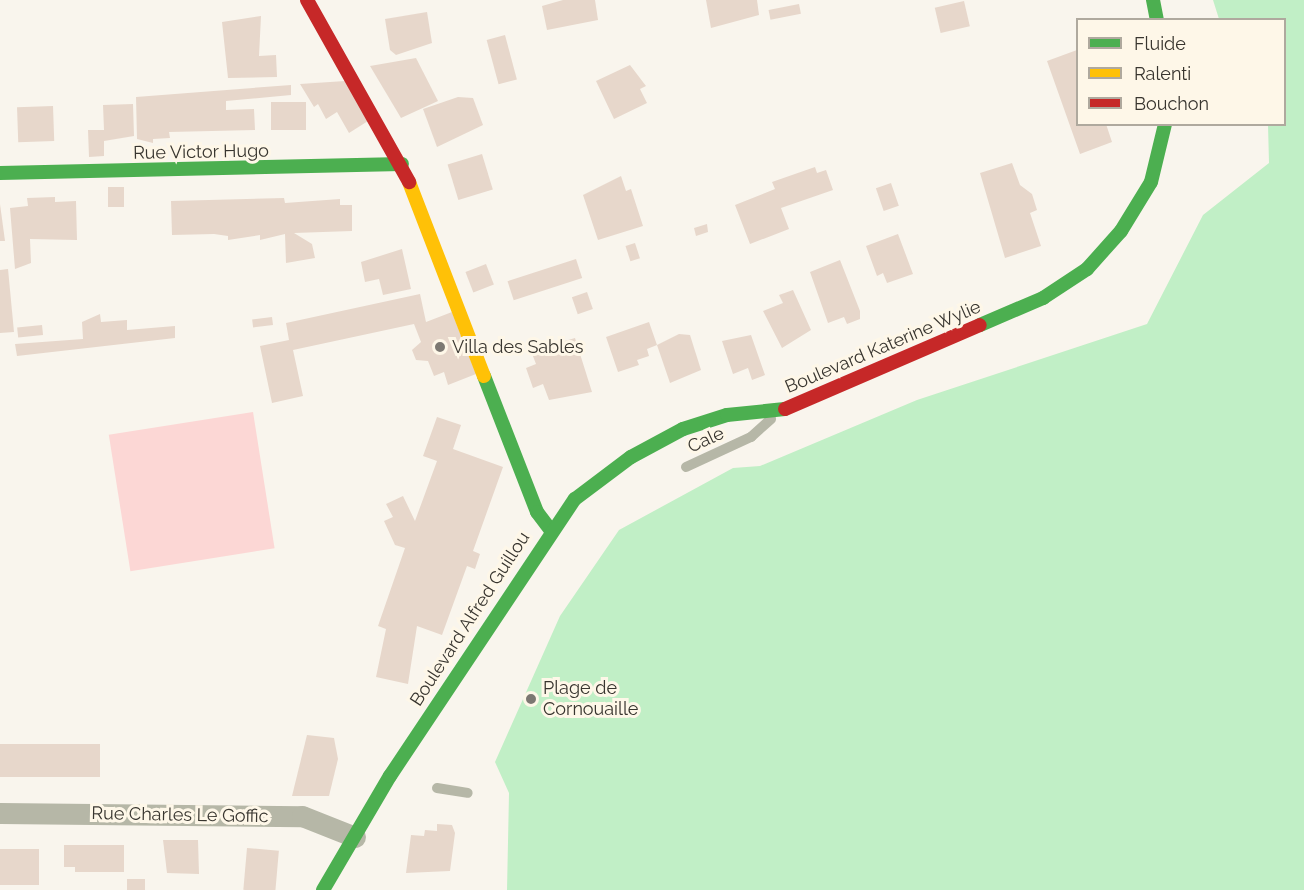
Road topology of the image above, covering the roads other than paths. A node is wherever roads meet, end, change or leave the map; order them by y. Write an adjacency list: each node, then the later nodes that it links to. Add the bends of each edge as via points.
1 (307, 0): 5 (street, Boulevard Alfred Guillou)
2 (1153, 0): 3 (street)
3 (1157, 18)
4 (1165, 126): 7 (street, Boulevard Katerine Wylie, via 1151,182 1121,231 1087,269 1043,298)
5 (402, 164): 6 (street, Rue Victor Hugo); 9 (street, Boulevard Alfred Guillou, via 537,512)
6 (0, 173)
7 (780, 411): 8 (lane, Cale, via 740,442); 9 (street, Boulevard Katerine Wylie, via 727,415 654,444 594,483)
8 (686, 467)
9 (550, 529): 13 (street, Boulevard Alfred Guillou)
10 (437, 788): 11 (lane)
11 (468, 793)
12 (0, 813): 13 (street, Rue Charles Le Goffic, via 302,816)
13 (355, 837): 14 (street, Boulevard Alfred Guillou)
14 (323, 890)

